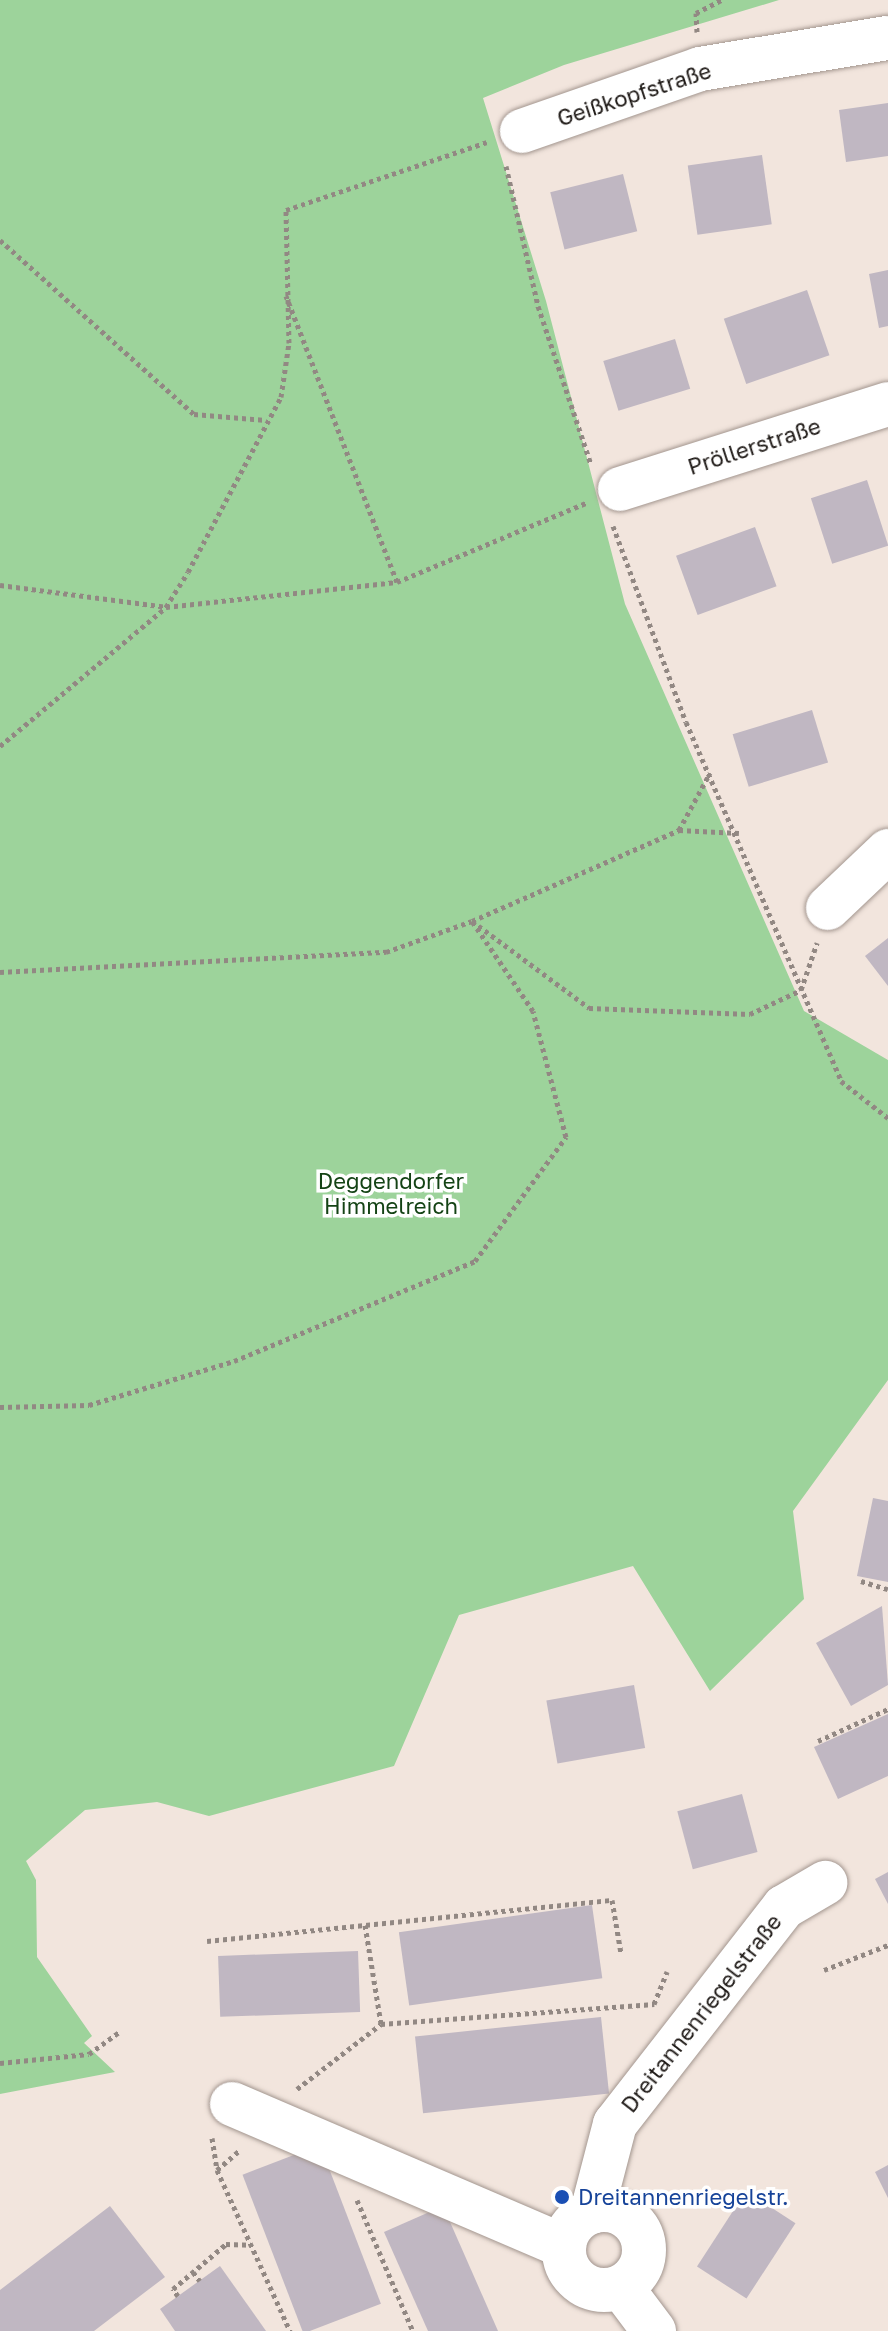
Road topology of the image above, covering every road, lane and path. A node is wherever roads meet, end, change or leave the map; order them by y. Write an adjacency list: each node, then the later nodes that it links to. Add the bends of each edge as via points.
1 (722, 0): 2 (path)
2 (696, 13)
3 (888, 38): 4 (street, Geißkopfstraße, via 700,69)
4 (511, 134): 6 (path, via 286,210); 9 (path, via 538,306)
5 (0, 240): 8 (path, via 194,414)
6 (283, 288): 8 (path, via 289,343 281,397); 10 (path)
7 (888, 404): 9 (street, Pröllerstraße)
8 (266, 420): 12 (path)
9 (611, 493): 10 (path); 14 (path)
10 (397, 582): 12 (path)
11 (0, 585): 12 (path)
12 (166, 607): 13 (path)
13 (0, 746)
14 (710, 773): 15 (path); 16 (path)
15 (679, 830): 16 (path); 19 (path)
16 (739, 833): 21 (path)
17 (888, 851): 18 (street)
18 (828, 908): 21 (path)
19 (472, 921): 20 (path, via 386,952); 21 (path, via 589,1008 750,1014); 23 (path, via 533,1011 566,1137 475,1261 234,1361 89,1405)
20 (0, 972)
21 (801, 990): 22 (path, via 841,1081)
22 (888, 1118)
23 (0, 1407)
24 (861, 1581): 25 (path)
25 (888, 1589)
26 (888, 1709): 27 (path)
27 (818, 1741)
28 (825, 1883): 40 (street, Dreitannenriegelstraße, via 784,1907 615,2124)
29 (365, 1925): 30 (path); 32 (path, via 612,1900); 35 (path)
30 (207, 1941)
31 (888, 1945): 33 (path)
32 (621, 1953)
33 (824, 1970)
34 (667, 1972): 35 (path, via 654,2004)
35 (381, 2024): 38 (path)
36 (121, 2031): 37 (path, via 89,2054)
37 (0, 2063)
38 (247, 2110): 43 (street)
39 (217, 2170): 42 (path)
40 (592, 2212): 43 (street, Dreitannenriegelstraße, via 573,2225); 46 (street, via 630,2220 643,2242 639,2268)
41 (369, 2231): 49 (path)
42 (251, 2245): 44 (path, via 226,2244); 48 (path)
43 (564, 2246): 46 (street, via 568,2269 585,2286)
44 (193, 2272): 45 (path); 47 (path, via 173,2289)
45 (200, 2281)
46 (621, 2287): 50 (street)
47 (178, 2296)
48 (290, 2331)
49 (413, 2331)
50 (654, 2331)

